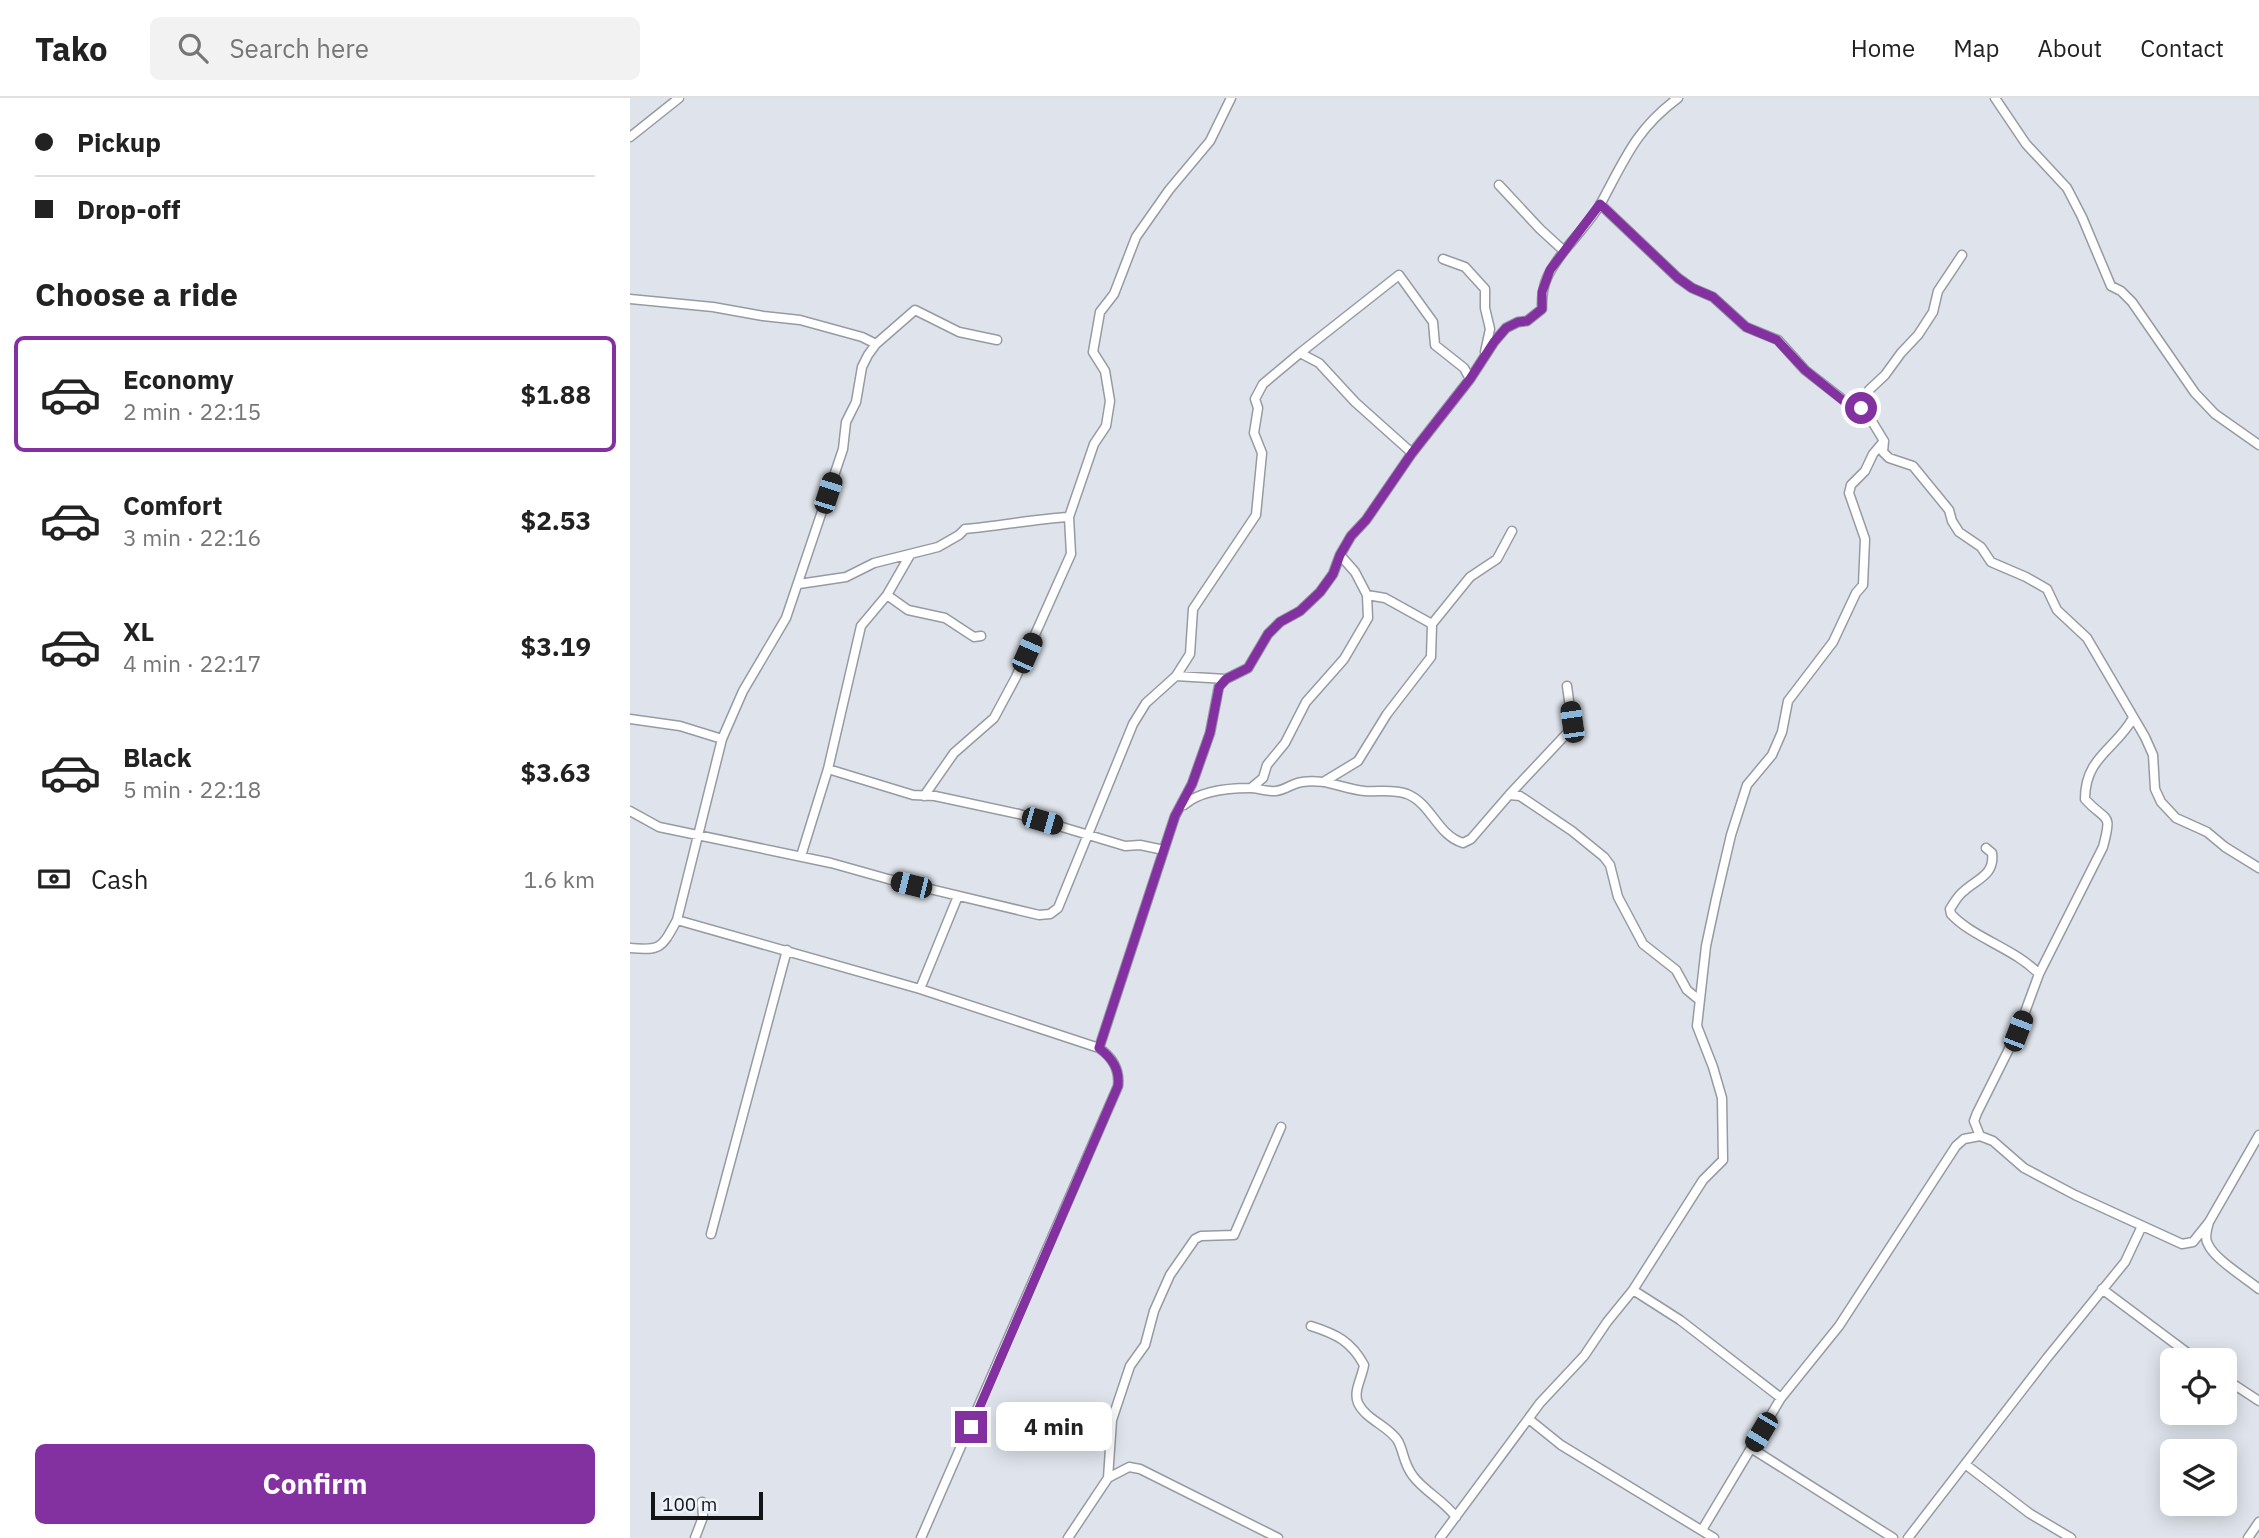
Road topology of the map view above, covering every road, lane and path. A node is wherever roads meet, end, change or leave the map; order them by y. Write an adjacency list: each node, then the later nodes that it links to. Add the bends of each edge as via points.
1 (679, 98): 5 (street)
2 (1231, 98): 21 (street, via 1210,141 1147,218 1114,294 1100,312 1093,352 1105,371 1110,401 1106,426 1094,444)
3 (1678, 98): 7 (street, via 1634,141)
4 (1995, 98): 19 (street, via 2026,144 2067,188 2111,286 2132,303 2195,393 2215,414)
5 (630, 137)
6 (1499, 185): 8 (street)
7 (1600, 204): 8 (street); 17 (street, via 1678,278 1713,297 1746,327 1777,340 1805,370)
8 (1564, 251): 15 (street, via 1550,270 1542,309 1527,321 1506,328)
9 (1962, 255): 17 (street, via 1938,291 1933,312 1869,390)
10 (1443, 259): 15 (street, via 1465,267 1485,289 1490,329)
11 (630, 299): 13 (street, via 800,320)
12 (997, 340): 13 (street, via 959,331 915,310)
13 (876, 344): 25 (street, via 862,367 843,449)
14 (1300, 354): 16 (street, via 1399,275 1433,322 1435,345 1464,368); 20 (street, via 1319,363); 30 (street, via 1263,384 1255,400 1254,433 1262,453 1256,515 1193,609 1190,654)
15 (1484, 355): 16 (street)
16 (1470, 379): 20 (street)
17 (1860, 414): 18 (street, via 1873,423)
18 (1884, 441): 33 (street, via 1883,452 1913,466 1944,503 1959,532 1981,547 1991,562 2046,589 2057,610 2087,638); 55 (street, via 1849,493 1865,539 1863,585 1833,642 1788,701 1772,755 1747,785 1716,899)
19 (2259, 445)
20 (1412, 453): 24 (street)
21 (1069, 517): 23 (street, via 965,528 938,547); 40 (street, via 1071,554 1016,677 994,718 954,754)
22 (1511, 531): 28 (street, via 1497,559 1470,577)
23 (910, 555): 25 (street, via 846,577); 27 (street)
24 (1340, 555): 26 (street); 31 (street, via 1320,592 1268,634 1248,668)
25 (799, 584): 35 (street)
26 (1367, 595): 28 (street, via 1385,598); 38 (street, via 1368,618 1344,659 1306,702 1263,778)
27 (887, 596): 29 (street, via 908,610 945,618 974,638); 36 (street, via 860,626)
28 (1432, 624): 37 (street, via 1431,657 1358,761)
29 (981, 636)
30 (1176, 676): 31 (street); 44 (street, via 1146,703 1133,724)
31 (1226, 679): 41 (street, via 1219,687 1210,733)
32 (1567, 686): 39 (street, via 1571,729)
33 (2133, 718): 48 (street, via 2153,755 2155,789 2161,802 2176,818 2207,832); 53 (street, via 2090,769 2085,799 2109,825 2103,847)
34 (630, 719): 35 (street, via 680,726)
35 (722, 739): 43 (street)
36 (828, 769): 40 (street); 47 (street)
37 (1325, 780): 38 (street, via 1300,782 1276,791); 39 (street, via 1363,791 1394,790 1410,795 1425,806 1444,832 1463,843)
38 (1251, 788): 41 (street, via 1193,796)
39 (1509, 795): 55 (street, via 1536,806 1604,857 1618,897 1643,944 1676,970)
40 (924, 796): 44 (street, via 1019,814)
41 (1181, 807): 46 (street)
42 (630, 811): 43 (street, via 659,827)
43 (698, 834): 47 (street); 50 (street)
44 (1089, 834): 46 (street, via 1125,846); 49 (street, via 1058,908 1050,914)
45 (1986, 848): 53 (street, via 1992,853 1991,869 1962,892 1951,914)
46 (1164, 850): 56 (street)
47 (801, 856): 49 (street)
48 (2259, 868)
49 (958, 896): 54 (street)
50 (677, 920): 51 (street, via 663,945 653,950); 52 (street)
51 (630, 948)
52 (788, 950): 54 (street); 62 (street)
53 (2039, 974): 59 (street, via 2018,1031 1977,1112 1974,1121)
54 (920, 989): 56 (street)
55 (1698, 999): 65 (street, via 1697,1026 1722,1098 1723,1160 1703,1180)
56 (1099, 1048): 81 (street, via 1118,1071 1118,1086)
57 (1281, 1126): 74 (street, via 1234,1235 1195,1239 1170,1276 1112,1420)
58 (2259, 1135): 60 (street)
59 (1980, 1136): 61 (street, via 1993,1141 2024,1168); 69 (street, via 1956,1146 1839,1326)
60 (2209, 1222): 61 (street, via 2193,1242 2182,1244); 64 (street, via 2207,1244)
61 (2142, 1226): 63 (street, via 2125,1262)
62 (711, 1234)
63 (2102, 1289): 67 (street); 73 (street)
64 (2259, 1289)
65 (1633, 1290): 69 (street); 71 (street)
66 (1311, 1326): 76 (street, via 1336,1334 1358,1354 1364,1366 1356,1392 1359,1403 1398,1440 1403,1461 1415,1478)
67 (2181, 1348)
68 (2237, 1387): 70 (street)
69 (1781, 1398): 72 (street)
70 (2259, 1401)
71 (1530, 1420): 76 (street); 78 (street)
72 (1751, 1448): 78 (street); 85 (street)
73 (1965, 1464): 86 (street); 87 (street, via 2029,1513)
74 (1108, 1478): 82 (street); 83 (street, via 1129,1467 1140,1469)
75 (702, 1502): 80 (street, via 703,1517)
76 (1456, 1517): 79 (street)
77 (2259, 1522): 88 (street)
78 (1702, 1530): 84 (street)
79 (1443, 1537)
80 (695, 1538)
81 (921, 1538)
82 (1068, 1538)
83 (1278, 1538)
84 (1714, 1538)
85 (1893, 1538)
86 (1908, 1538)
87 (2071, 1538)
88 (2248, 1538)

